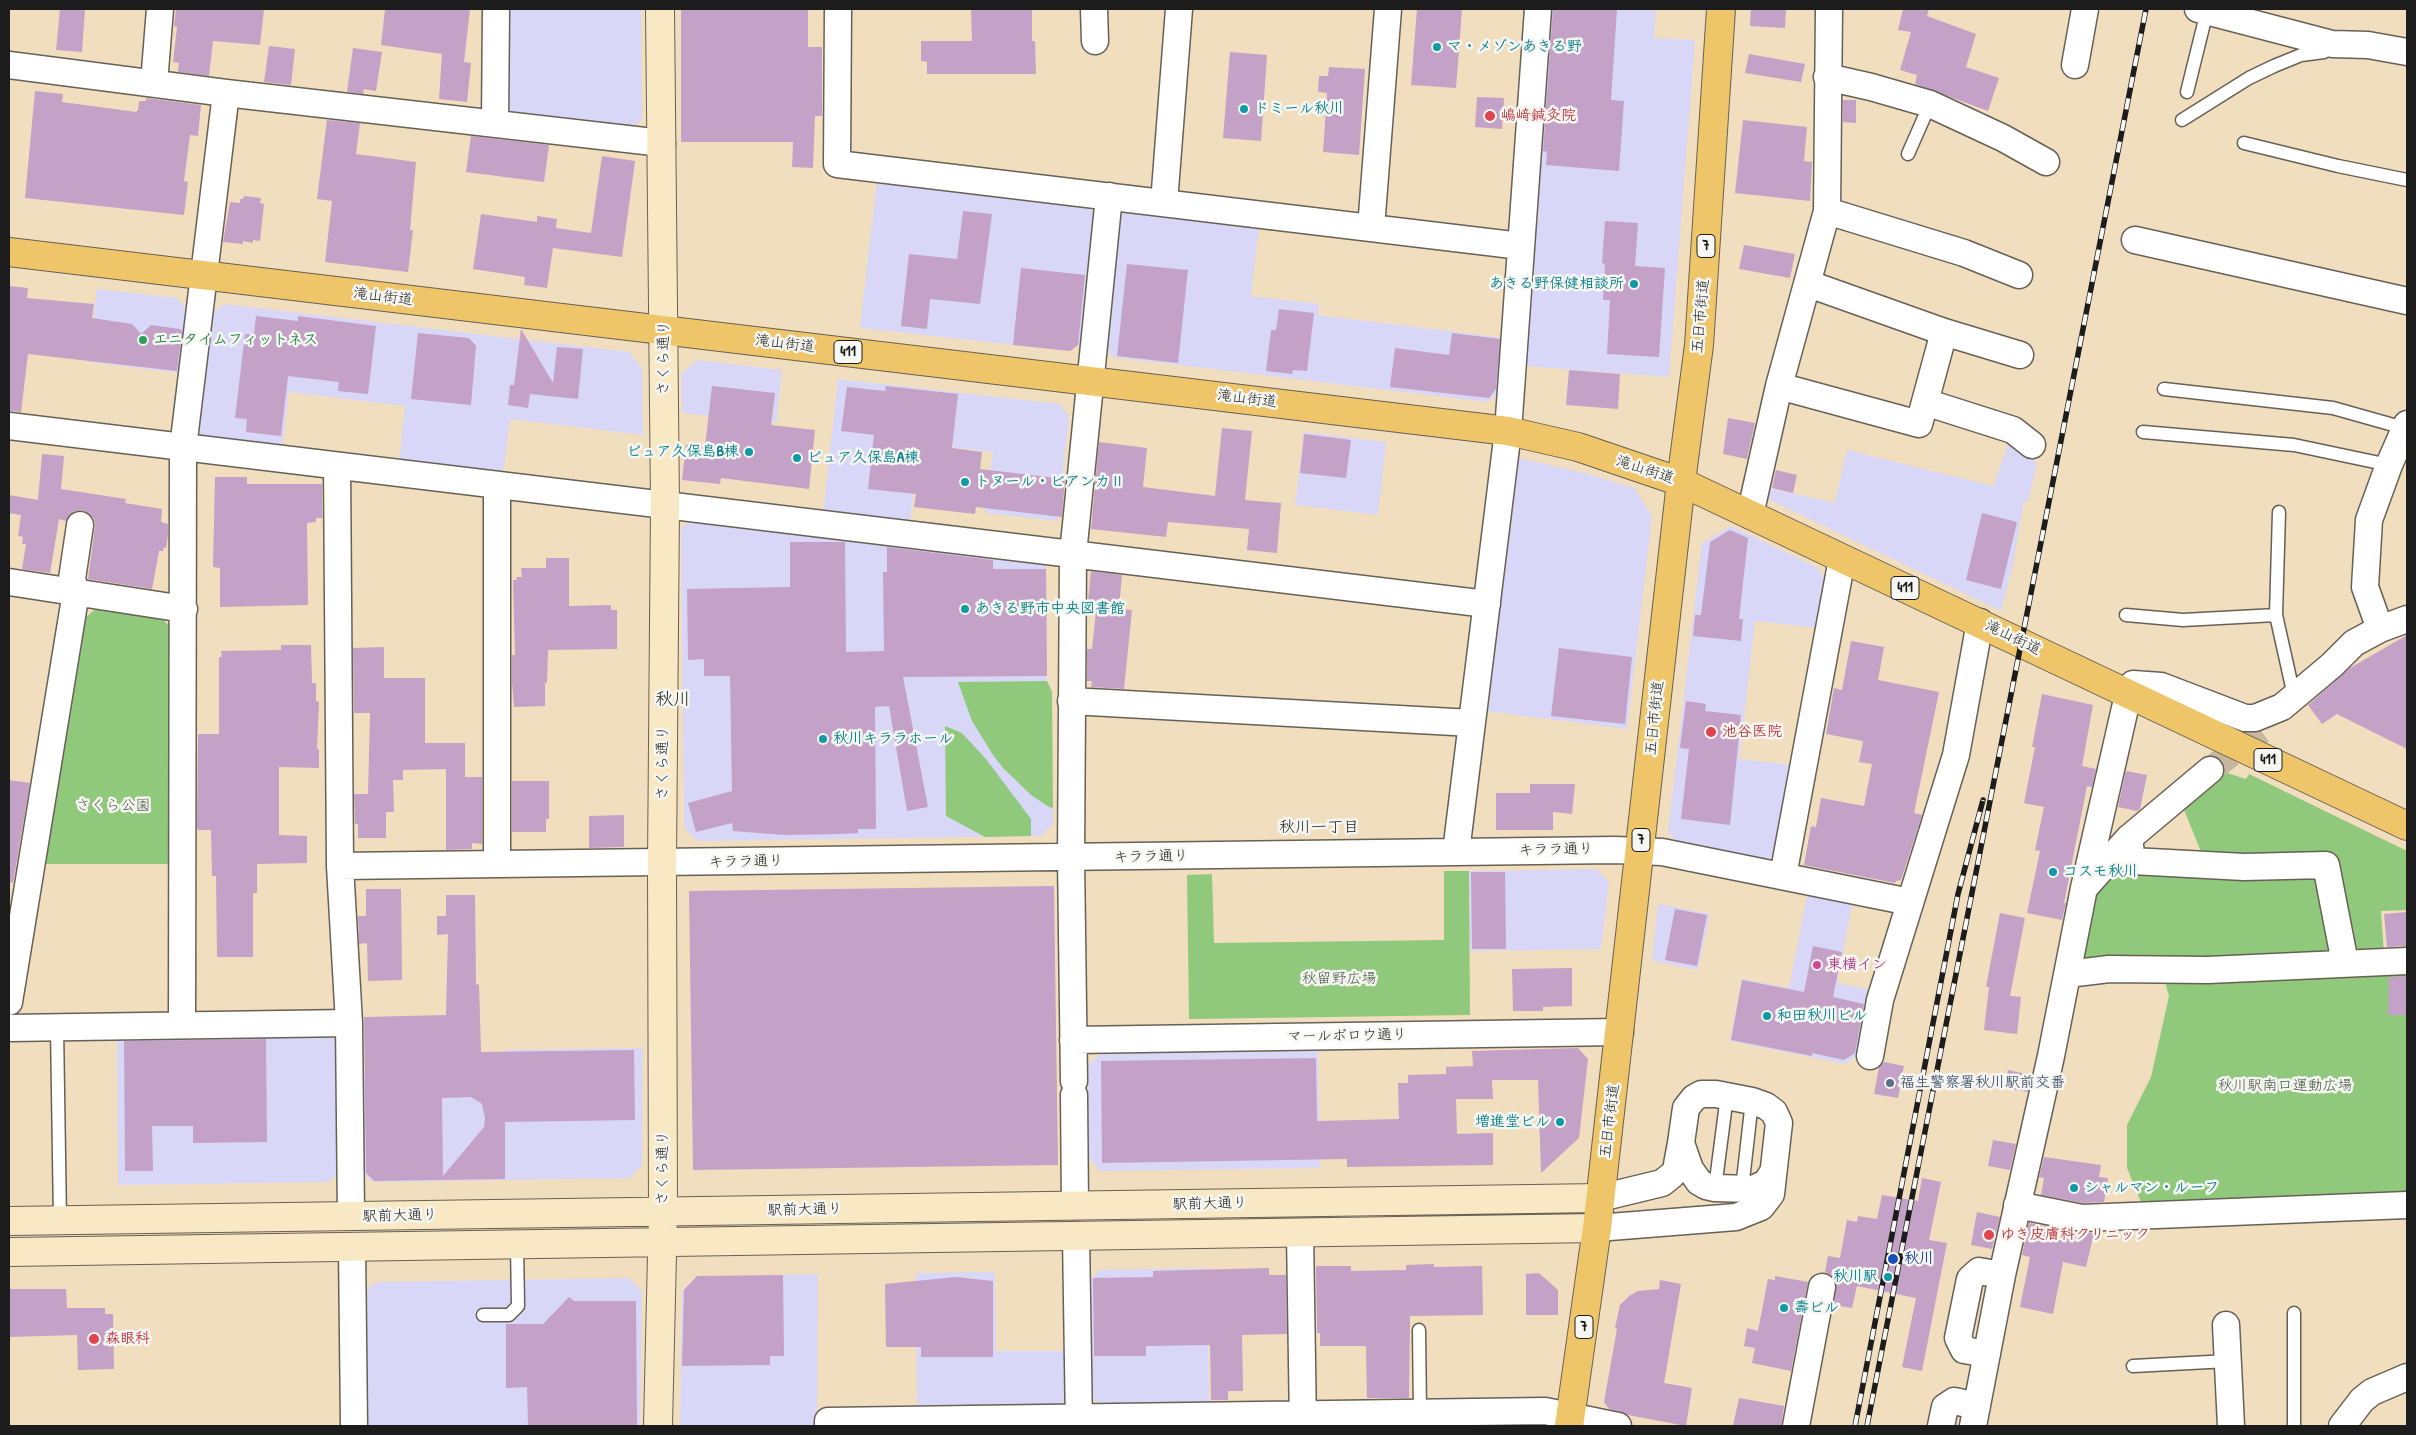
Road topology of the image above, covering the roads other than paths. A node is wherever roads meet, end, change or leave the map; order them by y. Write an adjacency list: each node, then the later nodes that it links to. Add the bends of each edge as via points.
1 (160, 9): 20 (street)
2 (496, 9): 25 (street)
3 (660, 9): 26 (street, さくら通り)
4 (838, 9): 31 (street, via 837,164)
5 (1094, 9): 14 (street)
6 (1179, 9): 32 (street)
7 (1388, 9): 34 (street)
8 (1538, 9): 36 (street)
9 (1721, 9): 57 (main road, 五日市街道 / 7, via 1699,344)
10 (1829, 9): 19 (street)
11 (2085, 9): 18 (street)
12 (2202, 10): 13 (street); 21 (lane)
13 (2269, 18): 15 (street)
14 (1095, 41)
15 (2332, 44): 16 (street, via 2368,45); 24 (lane, via 2324,52 2301,55 2257,74)
16 (2407, 52)
17 (9, 65): 20 (street)
18 (2075, 65)
19 (1827, 77): 23 (street); 33 (street)
20 (154, 83): 22 (street)
21 (2187, 92)
22 (226, 93): 25 (street); 39 (street)
23 (1930, 104): 28 (lane); 29 (street)
24 (2182, 120)
25 (495, 124): 26 (street)
26 (662, 142): 42 (street, さくら通り)
27 (2244, 143): 30 (lane)
28 (1908, 154)
29 (2046, 162)
30 (2407, 180)
31 (1109, 196): 32 (street); 45 (street)
32 (1164, 203): 34 (street)
33 (1827, 211): 38 (street, via 1964,252); 40 (street)
34 (1371, 228): 36 (street)
35 (2135, 240): 41 (street)
36 (1522, 246): 51 (street)
37 (9, 252): 39 (main road, 滝山街道 / 411)
38 (2018, 275)
39 (205, 276): 42 (main road, 滝山街道 / 411); 54 (street)
40 (1809, 284): 43 (street); 46 (street)
41 (2407, 301)
42 (664, 330): 45 (main road, 滝山街道 / 411); 59 (street, さくら通り)
43 (1944, 332): 44 (street); 48 (street)
44 (2020, 355)
45 (1091, 380): 51 (main road, 滝山街道 / 411); 63 (street)
46 (1779, 386): 48 (street, via 1919,424); 61 (street)
47 (2164, 389): 50 (lane, via 2333,408)
48 (1925, 402): 53 (street, via 2013,430)
49 (9, 426): 54 (street)
50 (2406, 426): 55 (street)
51 (1508, 430): 57 (main road, 滝山街道 / 411, via 1578,447); 67 (street)
52 (2143, 432): 55 (lane, via 2294,445)
53 (2032, 445)
54 (183, 448): 56 (street); 68 (street)
55 (2389, 465): 73 (street, via 2368,530 2365,587)
56 (337, 466): 58 (street); 86 (street)
57 (1681, 482): 61 (main road, 滝山街道 / 411); 81 (main road, 五日市街道 / 7)
58 (497, 486): 59 (street); 85 (street)
59 (665, 505): 63 (street); 84 (street, さくら通り)
60 (2279, 512): 70 (lane)
61 (1750, 515): 64 (main road, 滝山街道 / 411)
62 (80, 525): 66 (street, via 72,579)
63 (1073, 554): 67 (street); 76 (street)
64 (1842, 559): 72 (main road, 滝山街道 / 411); 87 (street)
65 (9, 582): 66 (street)
66 (76, 592): 68 (street); 93 (street)
67 (1487, 604): 77 (street)
68 (184, 609): 95 (street)
69 (2126, 615): 70 (lane, via 2183,620)
70 (2276, 615): 75 (lane)
71 (2407, 619): 73 (street)
72 (1980, 622): 74 (main road, 滝山街道 / 411); 89 (street, via 1956,756)
73 (2380, 629): 75 (street, via 2354,643)
74 (2128, 694): 75 (street, via 2133,684 2161,686 2245,718 2265,722); 79 (main road, 滝山街道 / 411); 88 (street)
75 (2294, 696)
76 (1071, 701): 77 (street); 83 (street)
77 (1472, 723): 82 (street)
78 (2210, 770): 80 (street)
79 (2407, 826)
80 (2129, 838): 88 (street); 91 (street, via 2132,861 2244,866 2326,865)
81 (1640, 850): 82 (street, キララ通り); 87 (street, キララ通り); 98 (main road, 五日市街道 / 7)
82 (1456, 852): 83 (street, キララ通り)
83 (1071, 858): 84 (street, キララ通り); 99 (street)
84 (662, 863): 85 (street, キララ通り); 110 (street, さくら通り)
85 (497, 864): 86 (street, キララ通り)
86 (340, 866): 94 (street)
87 (1783, 876): 89 (street, キララ通り)
88 (2084, 888): 92 (street)
89 (1910, 902): 100 (street, via 1880,1000)
90 (2407, 961): 91 (street)
91 (2345, 963): 92 (street, via 2208,970 2109,969)
92 (2068, 974): 107 (street)
93 (9, 1002)
94 (349, 1023): 95 (street); 111 (street)
95 (182, 1025): 96 (street)
96 (57, 1027): 97 (street); 112 (lane)
97 (9, 1028)
98 (1620, 1032): 99 (street, マールボロウ通り); 106 (main road, 五日市街道 / 7)
99 (1073, 1040): 109 (street)
100 (1870, 1056)
101 (1740, 1098): 102 (street, via 1702,1094 1694,1098 1686,1108); 103 (street, via 1766,1106 1774,1112 1778,1123); 104 (lane); 105 (lane)
102 (1682, 1143): 104 (street, via 1699,1182); 106 (street, via 1676,1170 1668,1179)
103 (1773, 1172): 105 (street, via 1766,1183 1753,1189); 114 (street, via 1767,1202 1744,1215)
104 (1715, 1188): 105 (street)
105 (1742, 1189)
106 (1600, 1198): 109 (street, 駅前大通り); 114 (main road, 五日市街道 / 7)
107 (2017, 1205): 108 (street, via 2082,1218); 130 (street)
108 (2407, 1205)
109 (1075, 1206): 110 (street, 駅前大通り)
110 (663, 1212): 111 (street, 駅前大通り); 117 (street, さくら通り)
111 (351, 1216): 112 (street, 駅前大通り)
112 (60, 1221): 113 (street, 駅前大通り)
113 (9, 1222)
114 (1597, 1228): 115 (street, 駅前大通り); 133 (main road, 五日市街道 / 7)
115 (1300, 1233): 116 (street, 駅前大通り); 132 (street)
116 (1076, 1236): 117 (street, 駅前大通り); 134 (street)
117 (662, 1242): 118 (street, 駅前大通り); 136 (street, さくら通り)
118 (517, 1244): 119 (street, 駅前大通り); 123 (lane, via 518,1306 509,1315)
119 (352, 1247): 120 (street, 駅前大通り); 135 (street)
120 (9, 1252)
121 (1822, 1287): 139 (street)
122 (2294, 1314): 142 (lane)
123 (483, 1315)
124 (2226, 1325): 126 (street)
125 (1419, 1330): 131 (lane)
126 (2228, 1361): 127 (lane); 141 (street)
127 (2133, 1366)
128 (2407, 1377): 143 (street, via 2372,1392)
129 (1188, 1416): 132 (street); 134 (street)
130 (1975, 1416): 140 (street, via 1954,1401 1944,1407)
131 (1412, 1417): 132 (street); 133 (street, via 1545,1411)
132 (1303, 1420)
133 (1570, 1421): 138 (street)
134 (1079, 1422): 137 (street, via 828,1421)
135 (354, 1426)
136 (658, 1426)
137 (828, 1426)
138 (1618, 1426)
139 (1796, 1426)
140 (1941, 1426)
141 (2231, 1426)
142 (2294, 1426)
143 (2342, 1426)

